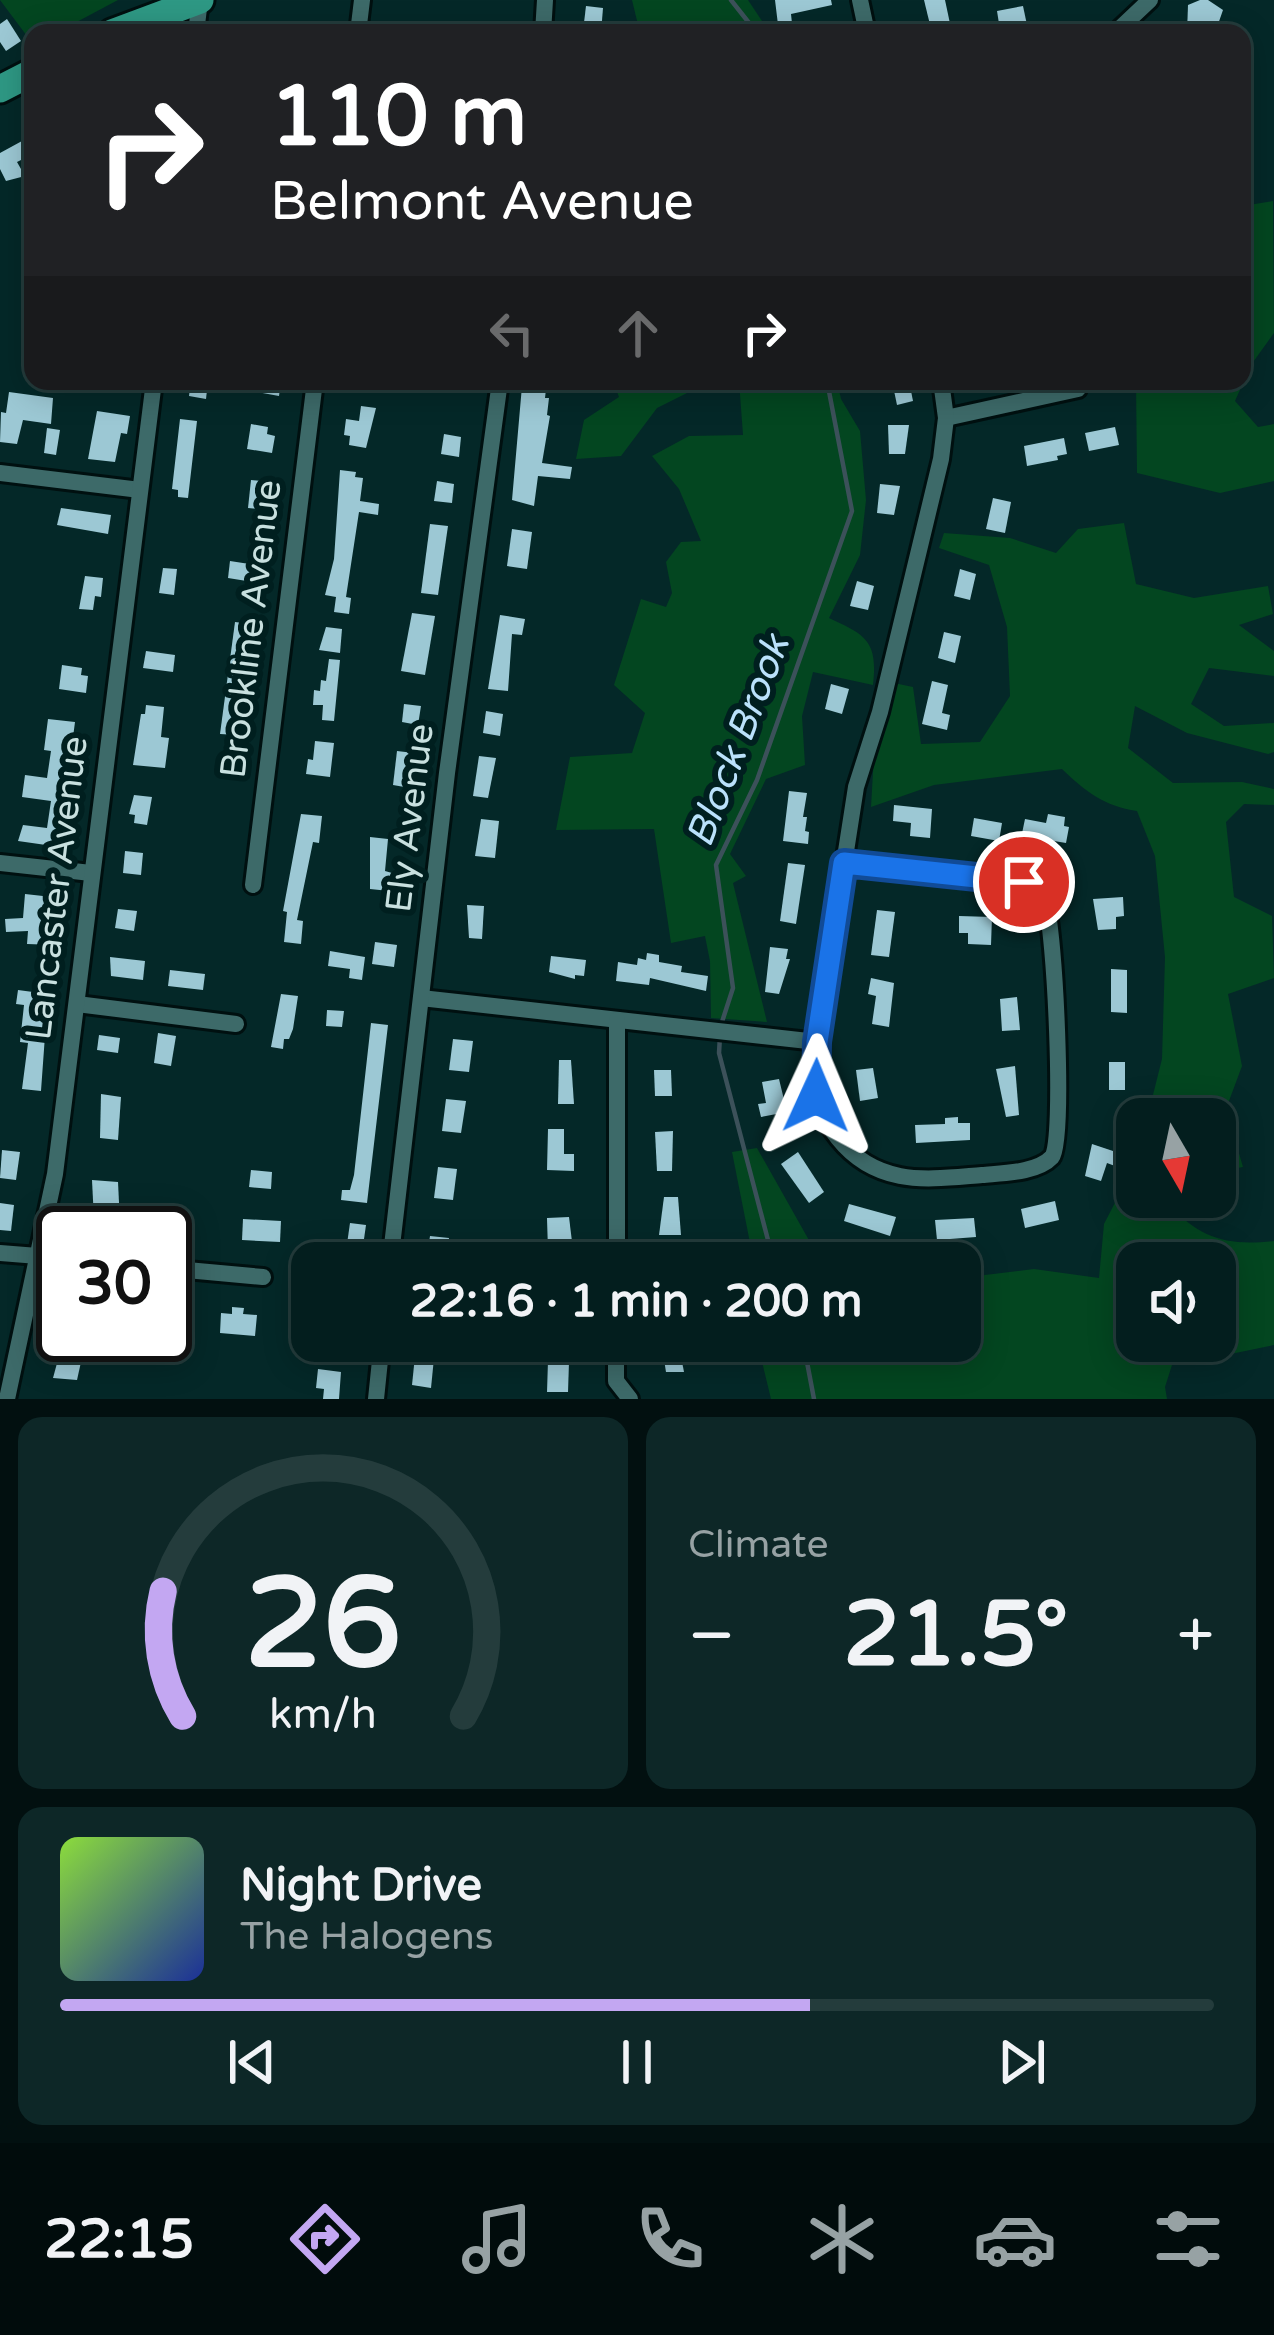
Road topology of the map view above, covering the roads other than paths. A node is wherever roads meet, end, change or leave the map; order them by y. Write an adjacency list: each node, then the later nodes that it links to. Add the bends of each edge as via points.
1 (200, 0): 3 (main road)
2 (1150, 0): 5 (street)
3 (158, 7): 4 (main road)
4 (128, 24)
5 (1125, 24)
6 (153, 390): 13 (street, Lancaster Avenue)
7 (314, 390): 17 (street, Brookline Avenue)
8 (499, 390): 18 (street, Ely Avenue)
9 (941, 390): 11 (street)
10 (1073, 390): 11 (street)
11 (946, 418): 15 (street)
12 (0, 473): 13 (street)
13 (140, 490): 16 (street, Lancaster Avenue)
14 (0, 863): 16 (street)
15 (844, 863): 22 (street); 22 (street, via 1008,879 1041,896 1053,949 1060,1111 1054,1155 1030,1168 980,1175 914,1178 877,1168 839,1142 824,1116 814,1085)
16 (91, 873): 19 (street, Lancaster Avenue)
17 (253, 885)
18 (421, 998): 20 (street); 24 (street, Ely Avenue)
19 (76, 1004): 21 (street); 23 (street, Lancaster Avenue)
20 (617, 1020): 22 (street); 25 (street)
21 (236, 1024)
22 (817, 1042)
23 (50, 1206)
24 (392, 1242)
25 (616, 1242)
26 (0, 1253): 27 (street)
27 (36, 1256)
28 (192, 1270): 30 (street)
29 (36, 1273): 34 (street, Lancaster Avenue)
30 (263, 1276)
31 (380, 1362): 35 (street)
32 (616, 1362): 33 (street)
33 (616, 1381): 36 (street); 37 (street)
34 (7, 1399)
35 (376, 1399)
36 (602, 1399)
37 (630, 1399)

